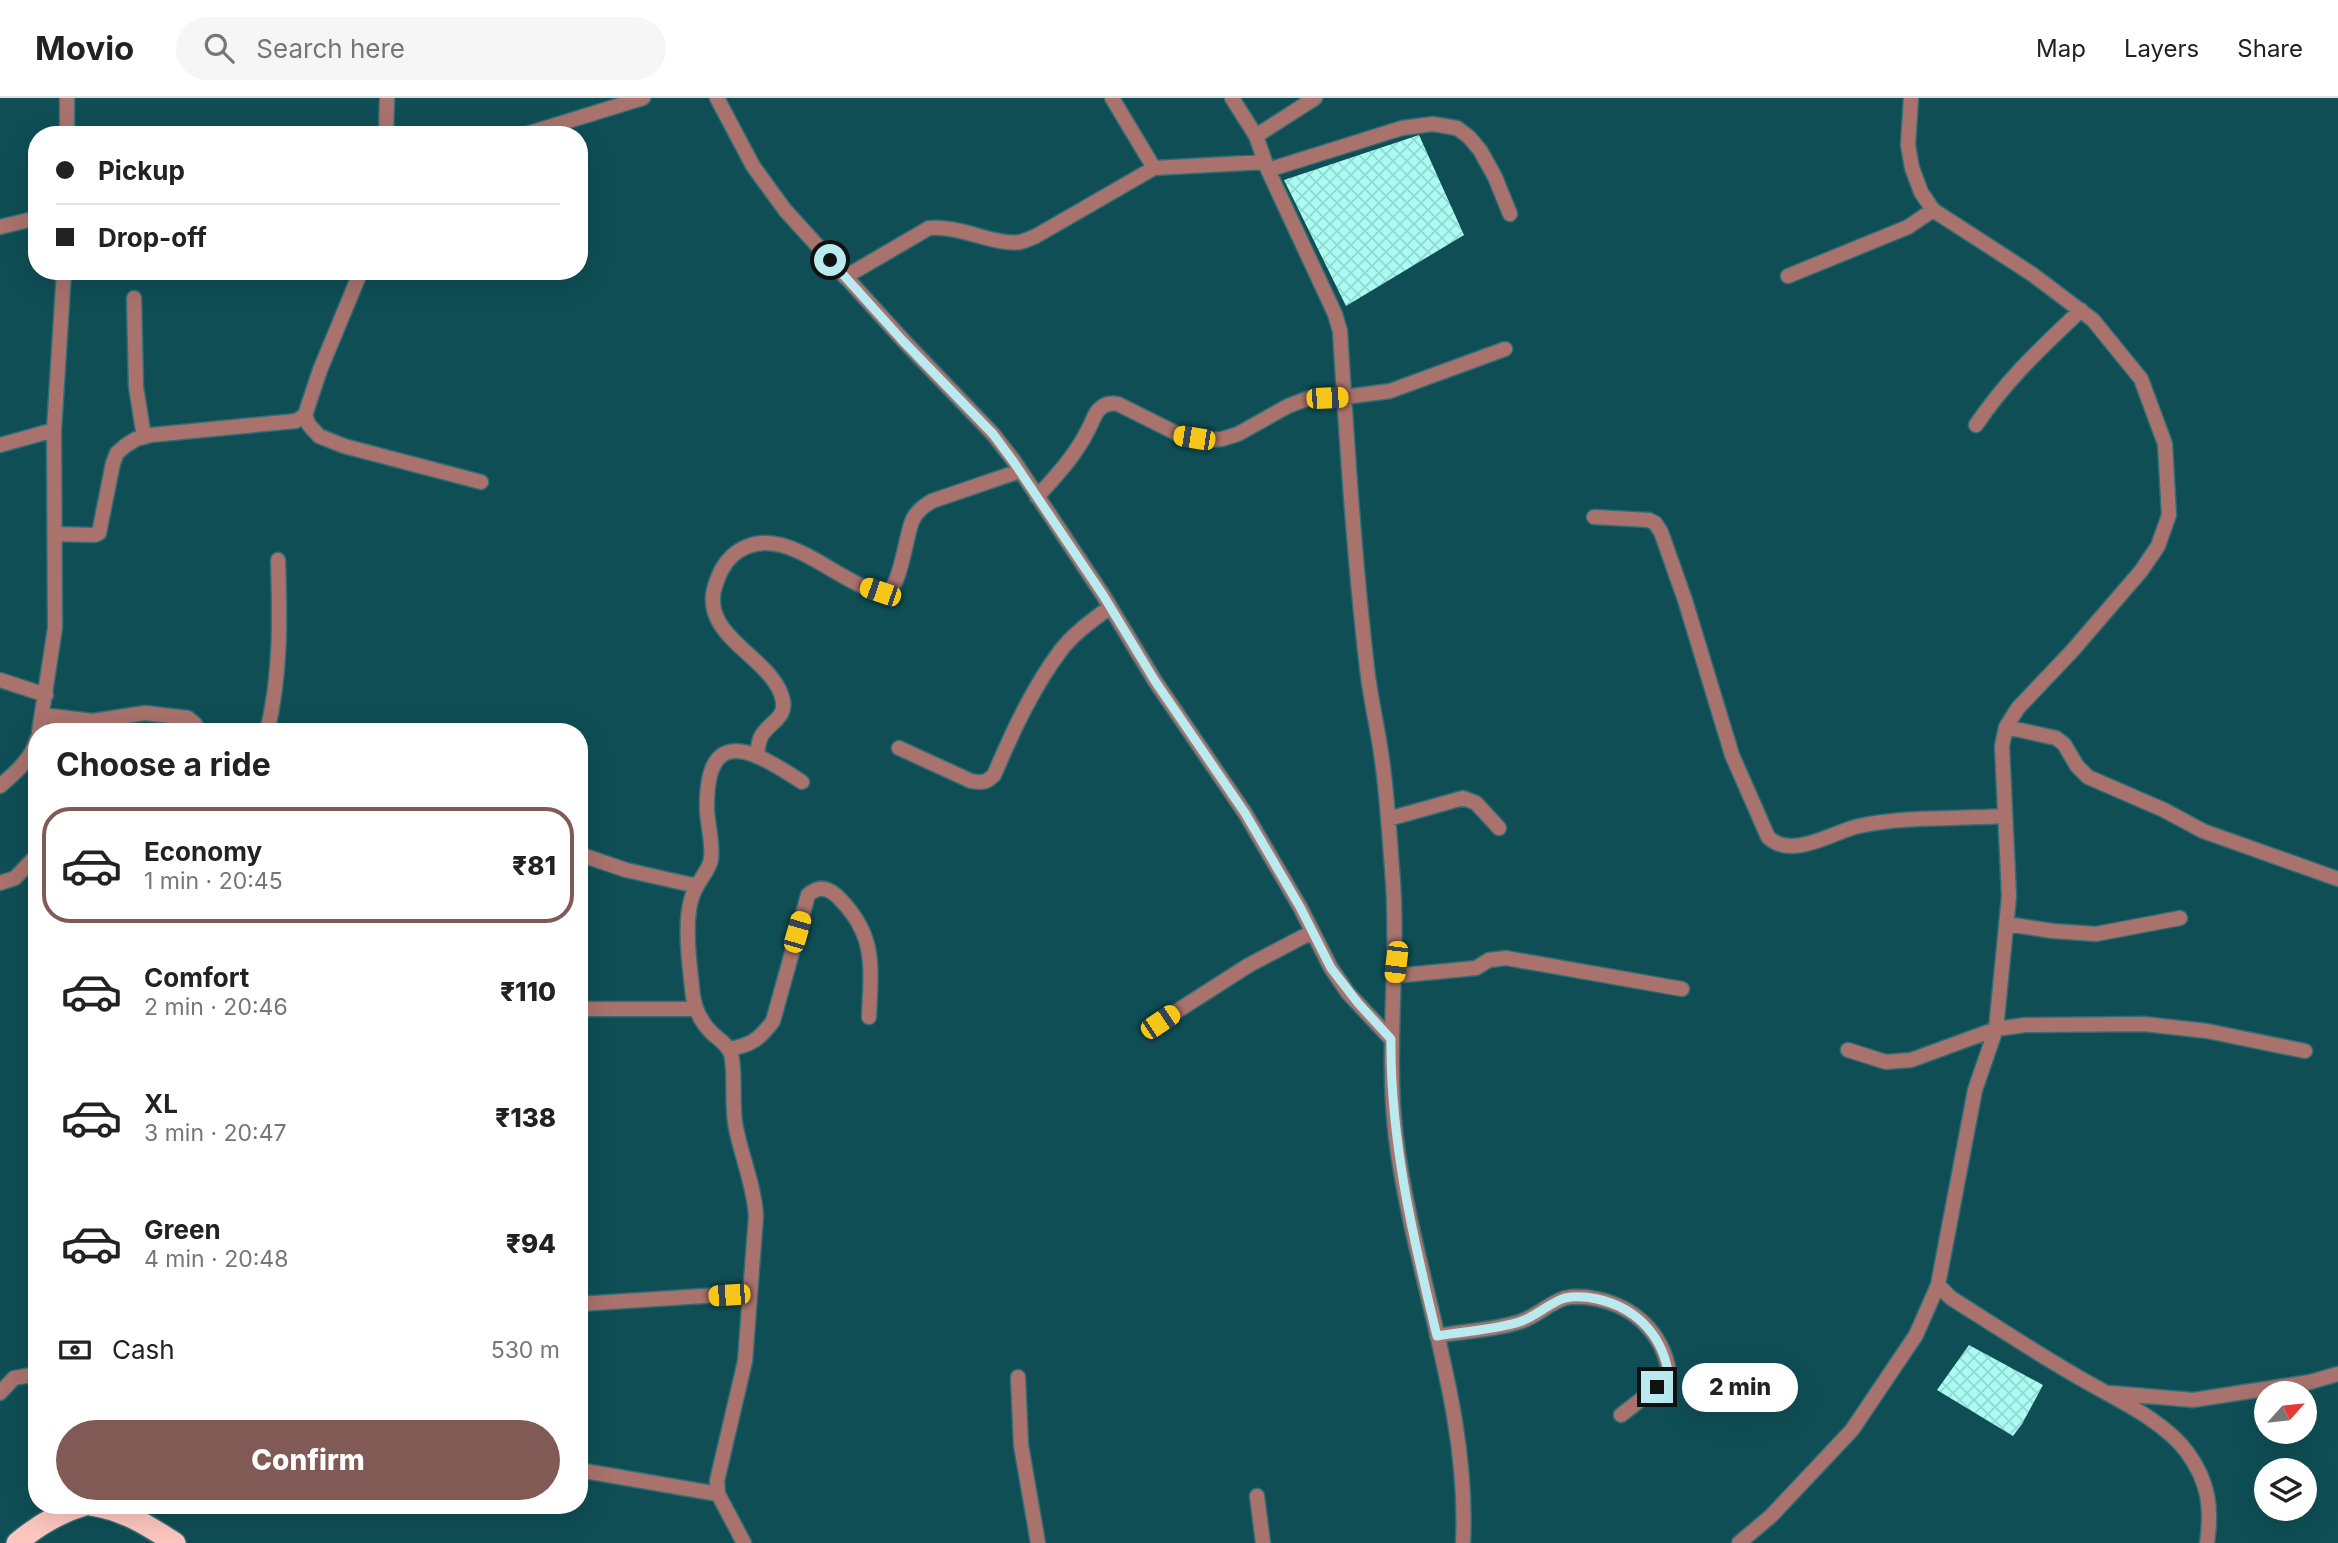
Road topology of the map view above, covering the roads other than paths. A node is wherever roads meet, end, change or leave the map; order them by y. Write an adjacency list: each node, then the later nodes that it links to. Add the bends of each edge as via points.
1 (67, 98): 9 (street)
2 (387, 98): 10 (street)
3 (643, 98): 11 (street)
4 (717, 98): 20 (street, via 767,187)
5 (1112, 98): 14 (street)
6 (1232, 98): 12 (street)
7 (1315, 98): 12 (street)
8 (1911, 98): 15 (street, via 1908,145 1912,168)
9 (67, 126)
10 (386, 126)
11 (552, 126)
12 (1256, 136): 13 (street)
13 (1266, 166): 14 (street); 16 (street, via 1402,128 1433,124 1457,128 1480,150); 26 (street, via 1335,314)
14 (1154, 168): 20 (street, via 1021,242 944,226 929,228)
15 (1933, 211): 19 (street); 24 (street)
16 (1510, 214)
17 (28, 220): 18 (street)
18 (0, 227)
19 (1788, 276)
20 (845, 277): 32 (street, via 993,434)
21 (63, 280): 29 (street)
22 (356, 280): 27 (street)
23 (134, 298): 30 (street, via 136,387)
24 (2081, 310): 28 (street, via 2020,367); 45 (street, via 2141,379 2165,444 2169,515 2158,546 2141,571)
25 (1505, 349): 26 (street, via 1390,391)
26 (1345, 397): 34 (street, via 1309,398 1238,434 1209,440 1180,435 1111,403 1095,414 1071,459); 52 (street, via 1363,634)
27 (306, 415): 30 (street, via 296,421); 33 (street, via 318,436 344,446)
28 (1976, 425)
29 (54, 430): 31 (street); 36 (street)
30 (145, 437): 36 (street, via 117,453 99,533)
31 (0, 445)
32 (1020, 471): 34 (street); 48 (street, via 921,508 909,529 895,584 886,592 862,586 779,543 755,545 722,565 713,590 714,609 733,641 766,672 783,700 777,722 762,736)
33 (481, 482)
34 (1037, 497): 38 (street)
35 (1594, 516): 51 (street, via 1649,520 1661,532 1732,755 1768,837 1776,844 1799,846 1885,822)
36 (55, 534): 40 (street, via 55,628)
37 (278, 560): 44 (street, via 277,677)
38 (1110, 607): 46 (street, via 1062,649 988,780 971,781); 61 (street, via 1245,813)
39 (0, 680): 40 (street)
40 (46, 695): 41 (street)
41 (43, 715): 42 (street); 43 (street, via 93,721 145,713 188,718)
42 (41, 723)
43 (194, 723)
44 (269, 723)
45 (2006, 727): 51 (street, via 2002,746); 56 (street, via 2056,738 2088,777 2203,831)
46 (900, 748)
47 (28, 756): 50 (street)
48 (757, 756): 49 (street); 58 (street, via 744,751 725,754 709,771 711,860)
49 (802, 782)
50 (0, 786)
51 (2004, 816): 60 (street, via 2009,896)
52 (1388, 819): 53 (street, via 1463,798 1476,803); 62 (street, via 1396,929)
53 (1499, 828)
54 (588, 857): 58 (street)
55 (28, 864): 57 (street, via 15,878)
56 (2338, 879)
57 (0, 883)
58 (697, 886): 65 (street, via 688,927)
59 (2179, 918): 60 (street, via 2096,934)
60 (2006, 924): 68 (street)
61 (1312, 932): 67 (street, via 1249,965); 69 (street, via 1349,993)
62 (1394, 976): 63 (street, via 1476,968 1506,958); 69 (street)
63 (1682, 989)
64 (588, 1009): 65 (street)
65 (695, 1009): 70 (street)
66 (869, 1017): 70 (street, via 868,942 849,908 826,888 818,889 808,895 773,1021 760,1038)
67 (1160, 1022)
68 (1996, 1029): 71 (street, via 1911,1060 1886,1062); 72 (street, via 2144,1024 2207,1031); 73 (street, via 1975,1090)
69 (1391, 1039): 76 (street, via 1396,1140)
70 (728, 1049): 74 (street, via 735,1127 755,1199)
71 (1848, 1049)
72 (2305, 1051)
73 (1938, 1285): 78 (street, via 1951,1298); 94 (street, via 1916,1335 1852,1430 1771,1516)
74 (750, 1293): 75 (street); 84 (street, via 745,1361 721,1458)
75 (588, 1303)
76 (1437, 1336): 82 (street, via 1522,1321 1569,1297 1617,1303 1654,1334 1668,1371 1657,1387); 93 (street, via 1461,1465)
77 (2338, 1374): 78 (street, via 2193,1400 2110,1393)
78 (2075, 1375): 95 (street, via 2138,1411 2186,1451 2208,1497)
79 (28, 1376): 81 (street, via 14,1378)
80 (1018, 1377): 91 (street, via 1021,1445)
81 (0, 1393)
82 (1621, 1415)
83 (588, 1472): 84 (street)
84 (718, 1494): 90 (street)
85 (1257, 1496): 92 (street)
86 (58, 1514): 88 (highway)
87 (125, 1514): 89 (highway)
88 (16, 1543)
89 (175, 1543)
90 (744, 1543)
91 (1038, 1543)
92 (1263, 1543)
93 (1463, 1543)
94 (1739, 1543)
95 (2207, 1543)

